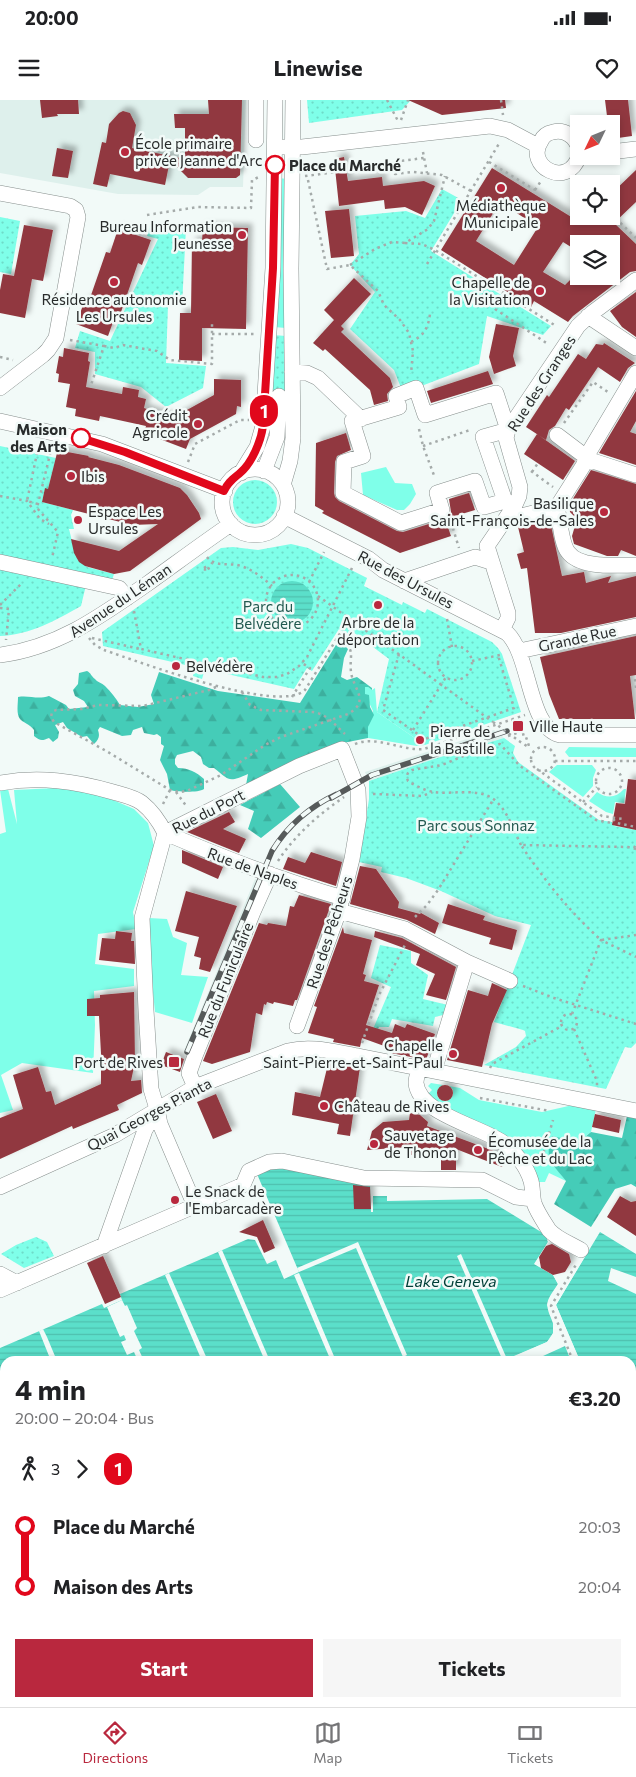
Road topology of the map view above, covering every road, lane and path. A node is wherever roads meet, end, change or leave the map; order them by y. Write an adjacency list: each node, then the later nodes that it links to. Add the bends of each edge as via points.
1 (256, 100): 8 (street)
2 (275, 100): 10 (street)
3 (293, 100): 11 (street)
4 (387, 100): 5 (path, via 400,124)
5 (408, 100)
6 (508, 130): 9 (street); 11 (street, via 483,126); 16 (path)
7 (570, 135): 9 (street, via 559,131 548,134)
8 (256, 140)
9 (538, 146): 18 (street, via 539,162 551,172 563,173)
10 (275, 147): 11 (street); 42 (street)
11 (292, 147): 48 (street)
12 (636, 149): 13 (street)
13 (620, 151)
14 (423, 152): 15 (path)
15 (424, 158): 17 (path, via 392,162); 20 (path)
16 (489, 162): 25 (path, via 534,192); 26 (path)
17 (393, 165): 20 (path, via 395,174); 24 (path)
18 (575, 165)
19 (307, 170): 24 (path)
20 (427, 173): 23 (path)
21 (300, 175): 24 (path)
22 (263, 176): 28 (path, via 252,180 251,208 198,207)
23 (445, 176): 26 (path); 31 (path, via 434,221)
24 (308, 177): 34 (path, via 327,269)
25 (538, 184)
26 (471, 191): 32 (path)
27 (0, 193): 43 (street, via 70,206 78,214)
28 (147, 215)
29 (620, 223): 30 (path)
30 (636, 238)
31 (405, 242): 32 (path); 34 (path, via 383,245)
32 (436, 250): 33 (path); 35 (path)
33 (427, 264)
34 (350, 265): 44 (path, via 378,291 384,305 409,333)
35 (478, 277): 40 (path); 47 (path, via 473,286 495,309)
36 (636, 280): 38 (street, Rue des Granges)
37 (430, 314): 44 (path, via 427,329)
38 (588, 316): 46 (street); 47 (street, Rue des Granges)
39 (212, 322): 41 (path)
40 (556, 326)
41 (212, 334): 42 (path); 45 (path, via 212,364 170,360 157,351 144,348)
42 (269, 335): 56 (street)
43 (56, 338): 45 (path); 51 (street, via 43,355)
44 (411, 342): 52 (path)
45 (104, 346): 50 (path)
46 (636, 348)
47 (560, 352): 59 (street, Rue des Granges)
48 (292, 372): 55 (street, via 318,378); 70 (street, via 293,448)
49 (636, 373): 54 (street)
50 (91, 385)
51 (0, 388)
52 (409, 391): 55 (street, via 396,396 399,407); 59 (street, via 416,388 425,415 496,393)
53 (278, 396): 66 (street, via 278,437)
54 (621, 401): 61 (path, via 591,381); 63 (street)
55 (361, 419): 72 (street, via 352,422 363,456 344,462 343,493 401,523 442,510 437,493)
56 (263, 420): 65 (path, via 240,420 195,444); 67 (street, via 257,447)
57 (0, 421): 60 (street)
58 (418, 427): 72 (path)
59 (508, 430): 62 (street, Rue des Granges, via 506,438); 72 (street, via 484,438 505,501 484,507 475,481)
60 (49, 432): 71 (street, via 118,450); 75 (path); 76 (path)
61 (557, 435): 63 (street)
62 (512, 458): 68 (path); 79 (street, Rue des Granges, via 520,492)
63 (587, 458): 69 (street); 74 (street)
64 (538, 463): 68 (path)
65 (186, 468)
66 (264, 470): 67 (street); 70 (street)
67 (241, 472): 71 (street)
68 (532, 472): 74 (path)
69 (636, 474)
70 (283, 485): 77 (street, via 288,503)
71 (224, 491): 81 (street, via 223,508)
72 (441, 492)
73 (0, 496): 75 (path)
74 (561, 500): 79 (street); 89 (street, via 565,547 569,554 596,565)
75 (26, 501): 76 (path); 80 (path, via 40,519)
76 (38, 504): 80 (path, via 37,508)
77 (284, 516): 81 (street, via 274,528 260,534 244,533); 84 (street, Rue des Ursules)
78 (449, 518): 85 (path)
79 (506, 520): 87 (street, Rue des Granges, via 487,544)
80 (51, 524): 92 (path, via 58,532)
81 (231, 524): 97 (street, Avenue du Léman)
82 (326, 548): 94 (path)
83 (202, 553): 88 (path)
84 (359, 554): 93 (street, Rue des Ursules); 100 (path)
85 (464, 561): 87 (street, via 476,557); 93 (street)
86 (0, 562): 90 (street)
87 (491, 562): 103 (street, via 508,613)
88 (212, 563): 91 (path, via 207,571 206,566); 95 (path, via 244,567)
89 (636, 565)
90 (27, 568): 92 (street); 99 (path, via 24,581)
91 (204, 568)
92 (49, 572): 97 (street, via 119,588)
93 (404, 581): 98 (street, Rue des Ursules)
94 (309, 582): 95 (path, via 292,575 281,578); 96 (path)
95 (272, 586): 96 (path, via 267,597 267,609 284,626 302,626 311,619 317,608)
96 (318, 596): 100 (path)
97 (126, 598): 104 (street, Avenue du Léman); 107 (path, via 134,609)
98 (444, 601): 103 (street, Rue des Ursules); 106 (path)
99 (0, 606): 109 (path, via 10,609)
100 (332, 607): 101 (path); 114 (path)
101 (349, 619): 105 (path); 110 (path)
102 (636, 626): 108 (street, Grande Rue)
103 (502, 630): 108 (street, Rue des Ursules)
104 (85, 632): 107 (path); 109 (street, Avenue du Léman); 119 (path, via 95,645 104,650)
105 (338, 637): 122 (path, via 305,690); 126 (path, via 351,651 352,674 360,696 353,710)
106 (452, 647): 112 (path, via 465,650); 116 (path, via 442,652 438,663)
107 (141, 650): 113 (path)
108 (519, 651): 111 (path); 129 (street, via 538,710 550,732 560,735)
109 (2, 654)
110 (398, 654): 118 (path); 128 (path, via 383,710)
111 (498, 655): 112 (path); 124 (path, via 514,708)
112 (472, 661): 116 (path, via 471,669 464,677 457,680)
113 (200, 663): 114 (path, via 271,678 287,674); 115 (path)
114 (302, 663): 122 (path, via 310,668)
115 (198, 673)
116 (446, 677): 118 (path)
117 (635, 679): 120 (path)
118 (442, 685): 124 (path); 128 (path)
119 (216, 686): 121 (path); 141 (path, via 143,706 98,705 56,710 52,714 54,722)
120 (636, 688)
121 (242, 692): 122 (path); 126 (path, via 250,705 261,710 313,712)
122 (292, 697)
123 (521, 716): 125 (path)
124 (487, 718): 128 (path, via 425,739); 132 (path, bridge)
125 (512, 719): 127 (path); 131 (path, via 424,749 365,740)
126 (330, 720): 131 (path); 142 (path, via 281,737 216,778)
127 (517, 724)
128 (414, 730)
129 (636, 735)
130 (508, 736): 132 (path, via 519,731 521,736 526,735)
131 (346, 744): 143 (street, Rue des Pêcheurs); 152 (street, Rue du Port)
132 (530, 748): 133 (path)
133 (534, 752): 134 (path, via 548,748 553,752); 138 (path, via 532,762)
134 (555, 761): 135 (path); 138 (path, via 552,768)
135 (610, 761): 136 (path); 137 (path)
136 (636, 762)
137 (610, 768): 140 (path, via 598,774); 140 (path, via 620,774 621,787 617,792 608,794)
138 (537, 769): 145 (path)
139 (0, 783): 152 (street, via 30,779 61,780 128,796 146,806)
140 (597, 787): 145 (path)
141 (170, 790): 142 (path); 146 (path, via 162,804)
142 (176, 792): 147 (path, via 187,808)
143 (358, 792): 144 (path, via 423,796); 156 (path, via 316,817); 158 (street, Rue des Pêcheurs, via 359,817)
144 (432, 792): 150 (path, via 408,782 409,771 442,765 500,744 527,771 596,820); 154 (path, via 481,794 494,799)
145 (583, 802): 148 (path, via 602,816)
146 (168, 810)
147 (180, 812)
148 (612, 817): 149 (path); 151 (path, via 617,823)
149 (623, 819)
150 (612, 824)
151 (636, 827)
152 (165, 833): 157 (street, Rue de Naples); 176 (street, Rue du Port, via 142,918 151,1089)
153 (636, 844): 155 (path)
154 (521, 845): 155 (path); 160 (path, via 557,896)
155 (635, 849)
156 (282, 854)
157 (270, 874): 158 (street, Rue de Naples); 173 (street, Rue du Funiculaire, via 195,1056 190,1073)
158 (341, 904): 162 (street, Rue de Naples, via 405,929); 167 (street, Rue des Pêcheurs)
159 (636, 935): 160 (path)
160 (601, 940): 161 (path); 164 (path)
161 (636, 957)
162 (467, 962): 163 (street, Rue de Naples); 171 (street)
163 (510, 981): 164 (path)
164 (576, 1005): 165 (path); 166 (path)
165 (572, 1014): 168 (path, via 562,1018); 169 (path, via 578,1020)
166 (636, 1024)
167 (297, 1026)
168 (562, 1026): 169 (path, via 567,1030); 172 (path, via 492,1064)
169 (574, 1029): 174 (path, via 597,1081)
170 (419, 1068): 171 (street, Quai Georges Pianta); 173 (street, Quai Georges Pianta, via 303,1048); 182 (street, via 418,1089 428,1102 454,1120 497,1138 513,1152 531,1180)
171 (434, 1071): 172 (street, Quai Georges Pianta)
172 (487, 1082): 174 (street, Quai Georges Pianta)
173 (195, 1087): 176 (street, Quai Georges Pianta)
174 (596, 1097): 178 (street, Quai Georges Pianta)
175 (480, 1098): 177 (path)
176 (158, 1109): 181 (street, Quai Georges Pianta, via 115,1135); 183 (street, Rue du Port, via 160,1124); 184 (street, via 145,1130)
177 (550, 1111)
178 (636, 1111)
179 (553, 1120): 180 (path)
180 (540, 1164)
181 (0, 1187)
182 (533, 1199): 183 (street, via 516,1197 482,1180 364,1178 275,1161 248,1171 243,1185); 185 (street, via 551,1231)
183 (195, 1206): 184 (street)
184 (104, 1246): 187 (street)
185 (581, 1250): 189 (path, via 582,1256 552,1306)
186 (0, 1274): 187 (street)
187 (17, 1283): 188 (street)
188 (0, 1290)
189 (571, 1356)

